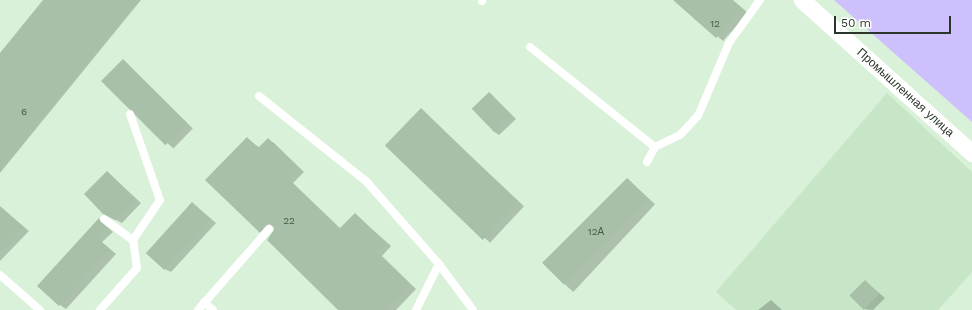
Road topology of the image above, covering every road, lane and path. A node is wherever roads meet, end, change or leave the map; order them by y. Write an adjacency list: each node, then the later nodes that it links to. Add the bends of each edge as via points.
1 (760, 0): 6 (lane, via 729,43 698,116 680,135)
2 (802, 0): 7 (street, Промышленная улица)
3 (530, 47): 6 (lane)
4 (259, 96): 12 (lane, via 366,181)
5 (130, 114): 11 (lane, via 160,200)
6 (655, 146): 8 (lane)
7 (972, 153)
8 (647, 162)
9 (104, 219): 11 (lane)
10 (269, 229): 14 (lane)
11 (133, 240): 16 (lane, via 137,268)
12 (438, 264): 19 (lane); 20 (lane)
13 (0, 274): 15 (lane)
14 (204, 302): 17 (lane); 18 (lane)
15 (40, 310)
16 (100, 310)
17 (198, 310)
18 (213, 310)
19 (416, 310)
20 (473, 310)

